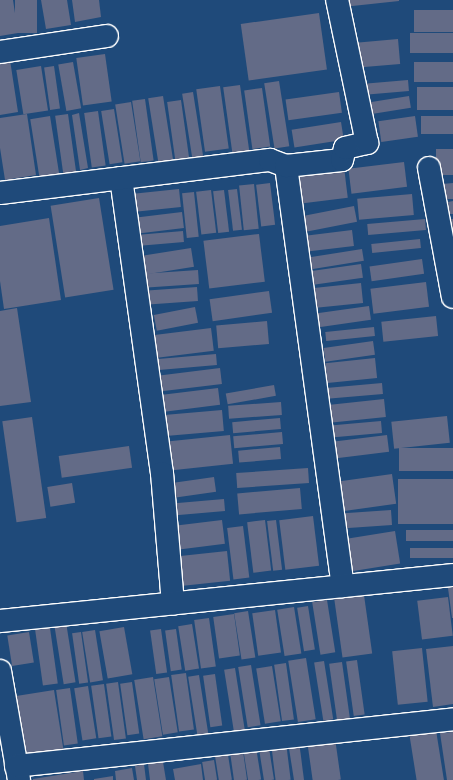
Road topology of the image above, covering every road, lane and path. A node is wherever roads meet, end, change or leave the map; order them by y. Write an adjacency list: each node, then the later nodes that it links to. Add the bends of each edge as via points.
1 (337, 0): 4 (street, via 367,143 345,148 342,160)
2 (107, 36): 3 (street)
3 (0, 52)
4 (286, 166): 6 (street, via 270,160); 10 (street)
5 (429, 168): 8 (street)
6 (121, 178): 7 (street); 11 (street, via 162,473)
7 (0, 193)
8 (453, 297)
9 (453, 575): 10 (street)
10 (343, 586): 11 (street)
11 (173, 604): 12 (street)
12 (0, 621)
13 (0, 671): 15 (street)
14 (453, 719): 15 (street)
15 (18, 773)

